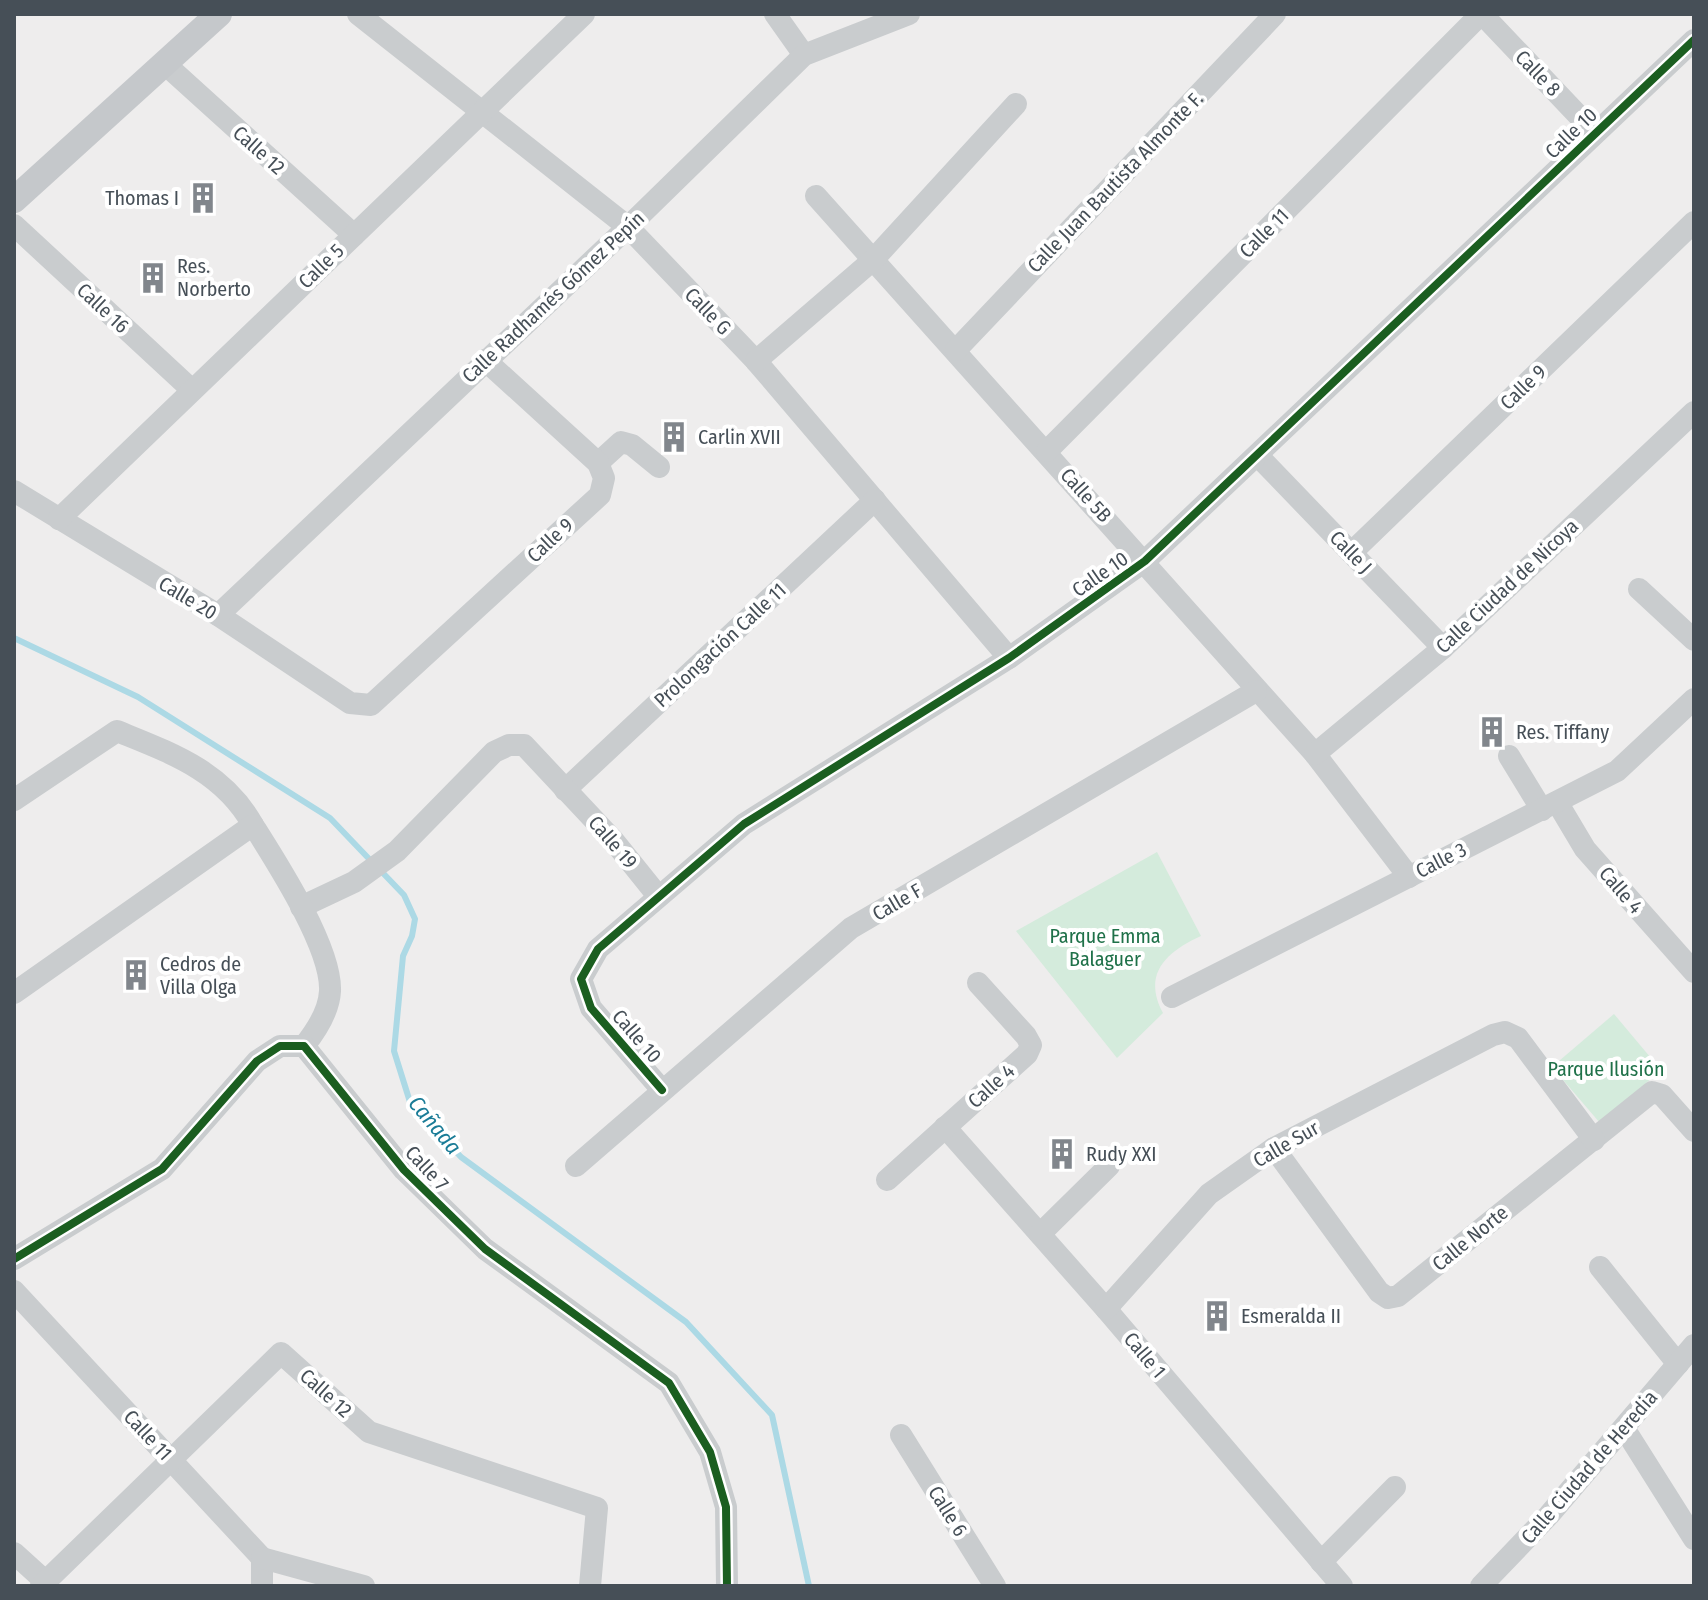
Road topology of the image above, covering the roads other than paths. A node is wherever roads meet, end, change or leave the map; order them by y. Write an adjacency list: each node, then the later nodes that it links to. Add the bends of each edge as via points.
1 (219, 14): 10 (main road)
2 (358, 14): 12 (street, Calle G)
3 (584, 14): 12 (street, Calle 5)
4 (775, 14): 9 (street)
5 (909, 14): 9 (street, Calle Radhamés Gómez Pepín)
6 (1275, 14): 21 (street, Calle Juan Bautista Almonte F.)
7 (1482, 14): 13 (street, Calle 8); 26 (street, Calle 11)
8 (1694, 40): 13 (street, Calle 10)
9 (804, 55): 18 (street, Calle Radhamés Gómez Pepín)
10 (165, 64): 15 (main road); 19 (street, Calle 12)
11 (1016, 104): 20 (street)
12 (483, 111): 18 (street, Calle G); 19 (street, Calle 5)
13 (1594, 132): 27 (street, Calle 10)
14 (816, 196): 20 (street, Calle 5B)
15 (14, 200)
16 (1694, 222): 33 (street, Calle 9)
17 (14, 225): 24 (street, Calle 16)
18 (628, 227): 22 (street, Calle Radhamés Gómez Pepín); 23 (street, Calle G)
19 (354, 235): 24 (street, Calle 5)
20 (873, 260): 21 (street, Calle 5B); 23 (street)
21 (956, 350): 26 (street, Calle 5B)
22 (485, 360): 28 (street); 36 (street, Calle Radhamés Gómez Pepín)
23 (756, 361): 31 (street, Calle G)
24 (192, 390): 32 (street, Calle 5)
25 (1694, 412): 38 (street, Calle Ciudad de Nicoya)
26 (1047, 451): 34 (street, Calle 5B)
27 (1259, 457): 33 (street, Calle J); 34 (street, Calle 10)
28 (598, 463): 29 (street, via 621,442); 42 (street, Calle 9, via 604,478 600,495 371,705)
29 (659, 467)
30 (14, 491): 32 (street, Calle 20)
31 (875, 500): 39 (street, Calle G); 45 (street, Prolongación Calle 11)
32 (59, 519): 36 (street, Calle 20)
33 (1352, 552): 38 (street, Calle J)
34 (1145, 561): 39 (street, Calle 10); 40 (street, Calle 5B)
35 (1639, 589): 37 (street)
36 (218, 615): 42 (street, Calle 20)
37 (1694, 640)
38 (1443, 648): 43 (street, Calle Ciudad de Nicoya)
39 (1009, 658): 50 (street, Calle 10, via 744,824)
40 (1256, 691): 43 (street, Calle 5B); 57 (street, Calle F, via 851,928)
41 (1694, 699): 47 (street, Calle 3, via 1623,767)
42 (361, 706)
43 (1315, 754): 49 (street, Calle 5B)
44 (1509, 756): 47 (street, Calle 4)
45 (565, 790): 50 (street, Calle 19); 51 (street, Calle 19, via 524,745 509,745 494,752 397,851 354,882)
46 (14, 800): 48 (street, via 117,731 181,757 211,776)
47 (1550, 806): 49 (street, Calle 3); 52 (street, Calle 4)
48 (253, 825): 51 (street); 54 (street)
49 (1409, 877): 55 (street, Calle 3)
50 (658, 896): 57 (street, Calle 10, via 598,949 581,979 591,1008)
51 (301, 907): 56 (street, via 327,962 330,993 318,1028)
52 (1694, 972)
53 (978, 983): 58 (street, Calle 4, via 1031,1045)
54 (14, 993)
55 (1172, 997)
56 (304, 1046): 66 (street, via 280,1046 257,1061 162,1169); 84 (street, Calle 7, via 404,1170 485,1249 669,1383 710,1452 726,1507)
57 (662, 1090): 62 (street, Calle F)
58 (945, 1127): 64 (street, Calle 4); 65 (street, Calle 1)
59 (1694, 1131): 60 (street, Calle Norte, via 1662,1095 1652,1092)
60 (1594, 1140): 61 (street, Calle Sur, via 1518,1038 1505,1032); 61 (street, Calle Norte, via 1398,1296 1388,1298)
61 (1274, 1148): 69 (street, Calle Sur, via 1209,1194)
62 (576, 1166)
63 (1109, 1166): 65 (street)
64 (887, 1180)
65 (1040, 1234): 69 (street, Calle 1)
66 (14, 1259)
67 (1600, 1267): 71 (street)
68 (14, 1291): 74 (street, Calle 11)
69 (1106, 1309): 79 (street, Calle 1)
70 (1694, 1345): 71 (street, Calle Ciudad de Heredia)
71 (1678, 1364): 72 (street, Calle Ciudad de Heredia)
72 (1624, 1428): 76 (street); 87 (street, Calle Ciudad de Heredia)
73 (901, 1435): 85 (street, Calle 6)
74 (171, 1460): 78 (street, Calle 11); 80 (street, Calle 12); 83 (street, Calle 12, via 281,1353 369,1432 597,1508)
75 (1395, 1487): 79 (street)
76 (1694, 1539)
77 (14, 1553): 80 (street)
78 (262, 1558): 81 (street); 82 (street)
79 (1321, 1562): 86 (street, Calle 1)
80 (43, 1584)
81 (262, 1586)
82 (364, 1586)
83 (590, 1586)
84 (727, 1586)
85 (995, 1586)
86 (1342, 1586)
87 (1481, 1586)

